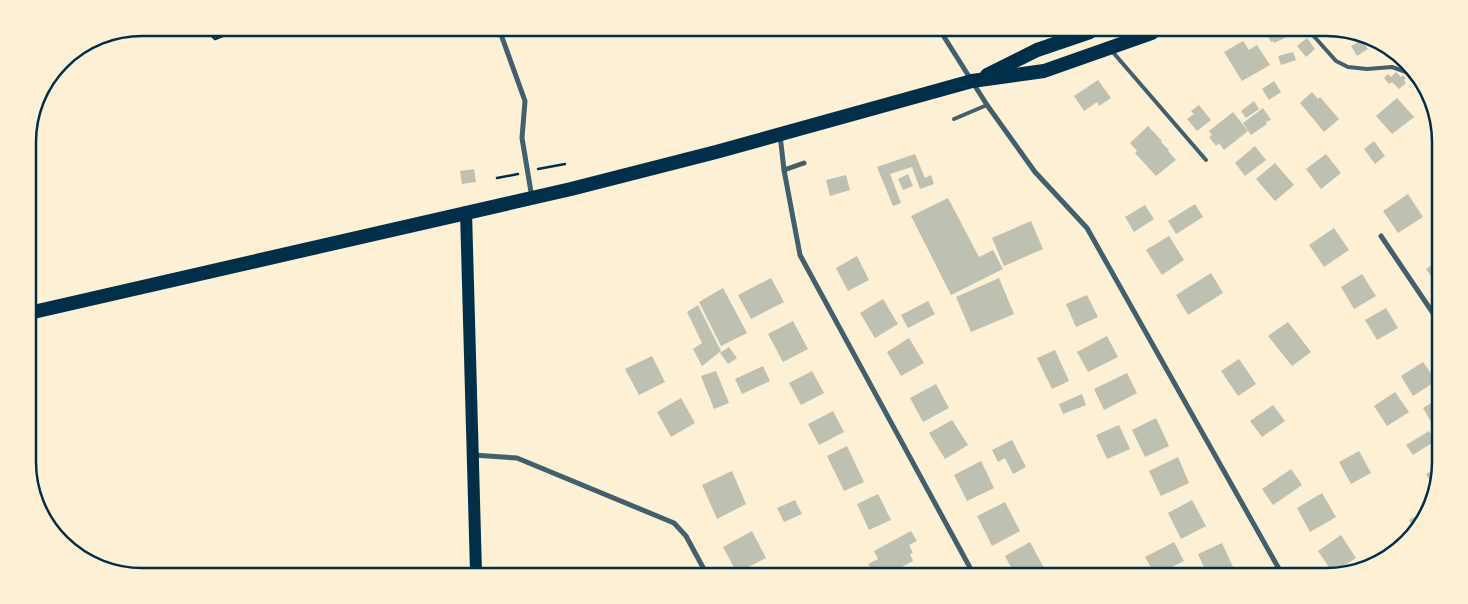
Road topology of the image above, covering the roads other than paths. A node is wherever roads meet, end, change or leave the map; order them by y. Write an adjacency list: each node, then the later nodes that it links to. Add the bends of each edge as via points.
1 (502, 36): 15 (street, via 525,101 522,138)
2 (944, 36): 8 (street)
3 (1078, 36): 8 (highway, via 1037,50)
4 (1143, 36): 6 (highway)
5 (1313, 36): 7 (lane, via 1336,61 1348,67 1392,66)
6 (1109, 48): 8 (highway, via 1044,71); 12 (lane)
7 (1405, 71)
8 (972, 81): 9 (street); 11 (highway)
9 (987, 105): 10 (lane); 24 (street, via 1035,172 1087,228)
10 (954, 119)
11 (780, 134): 14 (street); 15 (highway)
12 (1206, 160)
13 (804, 163): 14 (street)
14 (784, 170): 23 (street, via 800,255)
15 (532, 198): 16 (highway)
16 (466, 212): 18 (highway); 20 (main road)
17 (1381, 236): 19 (street)
18 (36, 311)
19 (1432, 312)
20 (473, 455): 21 (main road); 22 (street, via 517,458 674,523 686,536)
21 (476, 568)
22 (703, 568)
23 (971, 568)
24 (1278, 568)

